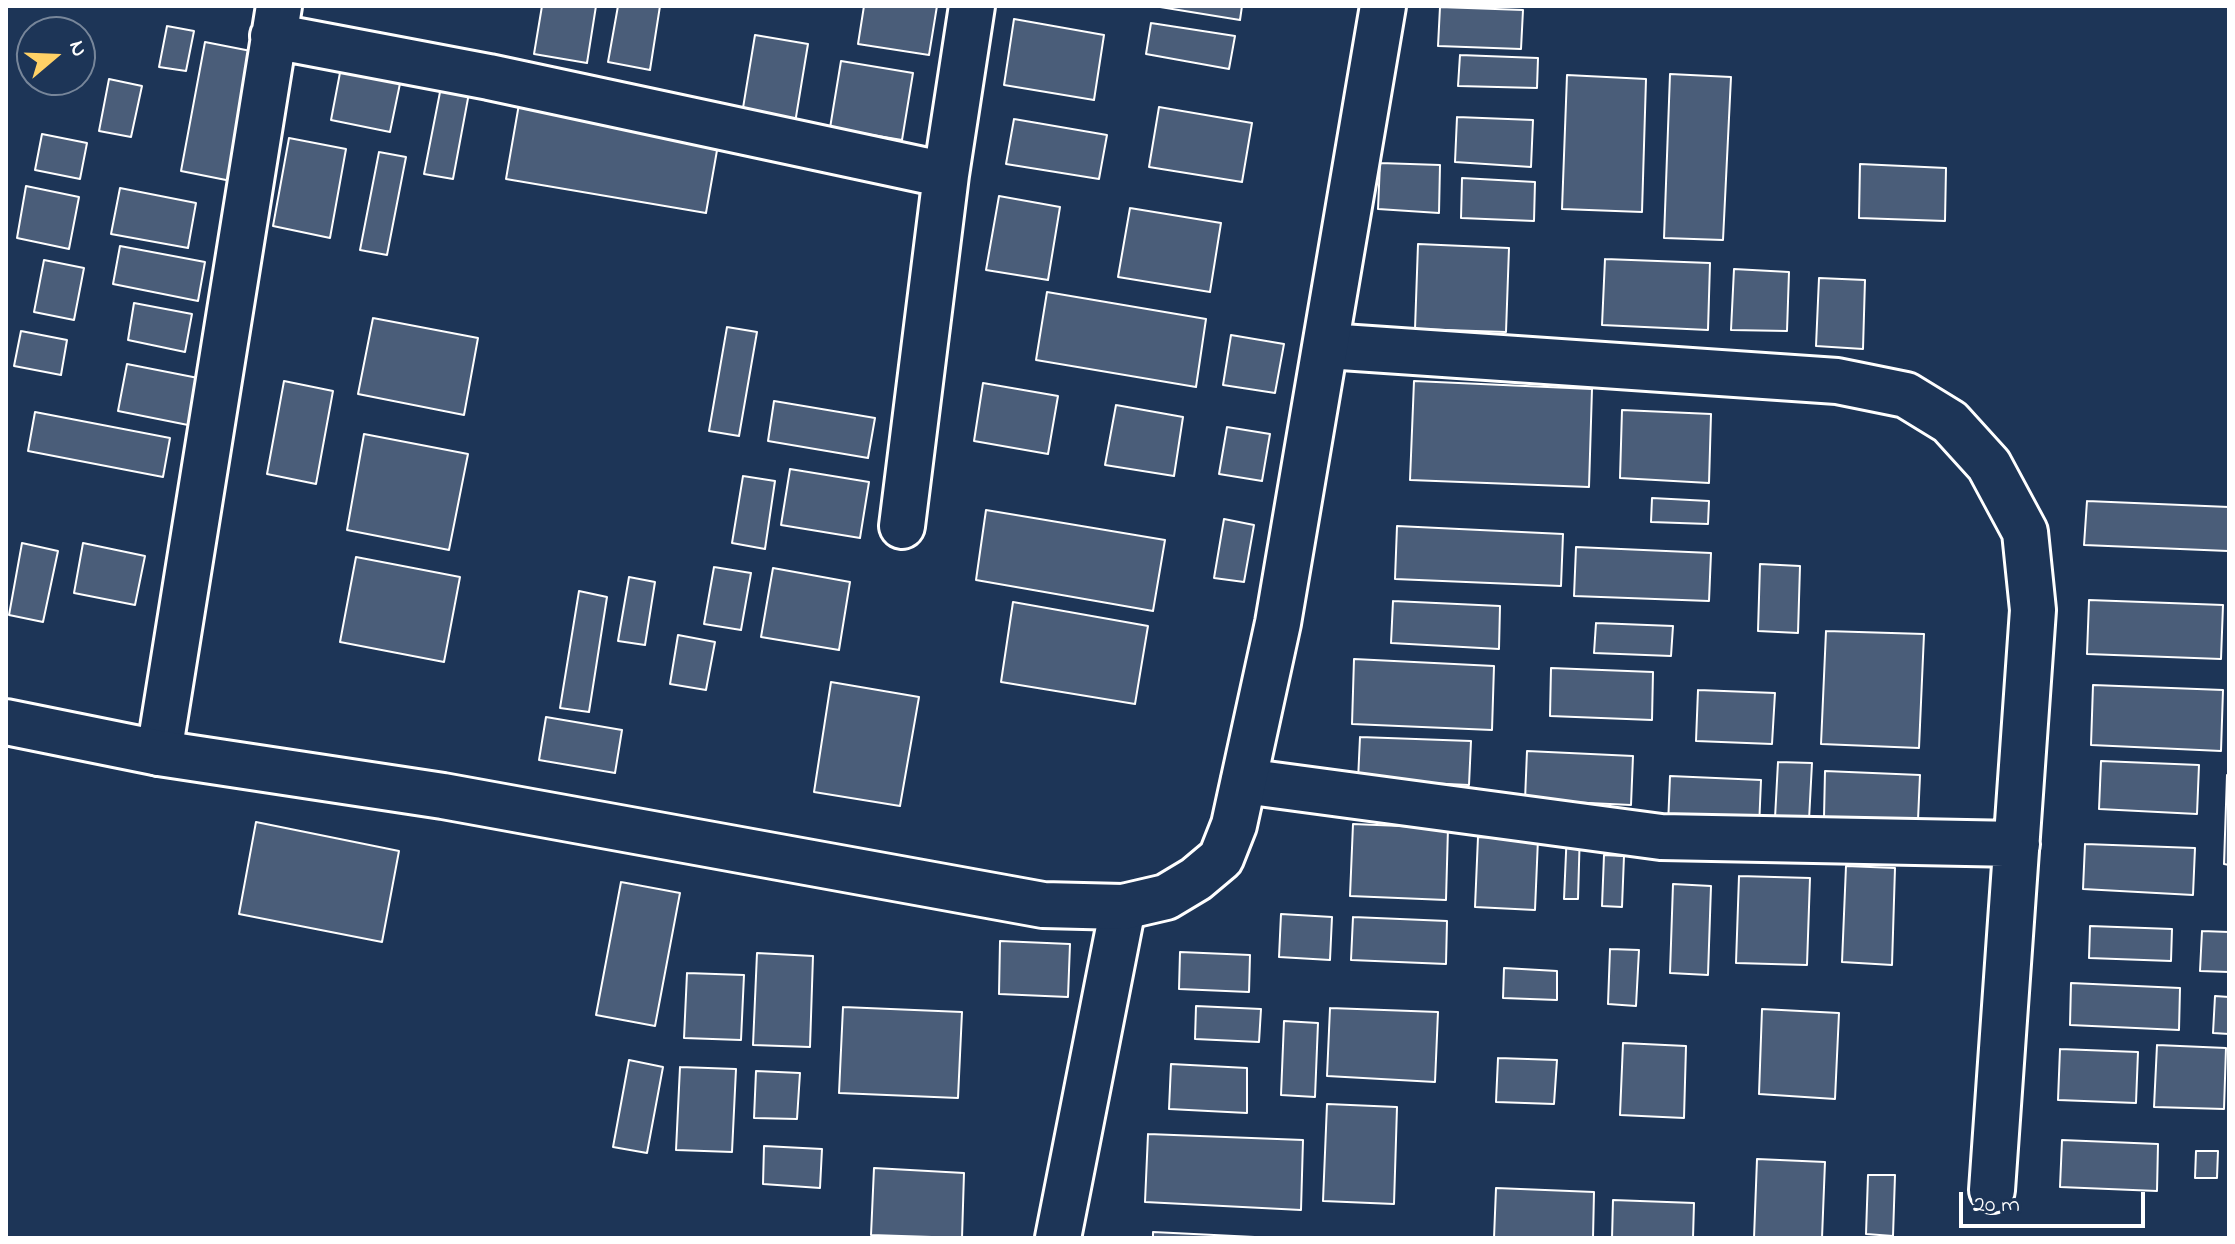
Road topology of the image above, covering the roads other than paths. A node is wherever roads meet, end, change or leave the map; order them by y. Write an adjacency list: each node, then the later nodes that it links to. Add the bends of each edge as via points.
1 (972, 6): 4 (street)
2 (1383, 6): 5 (street)
3 (276, 21): 4 (street, via 489,77); 8 (street)
4 (946, 175): 6 (street)
5 (1327, 346): 9 (street); 10 (street, via 1837,381 1906,395 1950,422 1989,465 2025,532 2033,610)
6 (902, 526)
7 (6, 722): 8 (street)
8 (159, 753): 11 (street, via 443,796 1043,905)
9 (1244, 781): 10 (street, via 1661,837); 11 (street, via 1221,858 1166,897)
10 (2017, 844): 12 (street)
11 (1123, 907): 13 (street)
12 (1992, 1190)
13 (1058, 1238)

